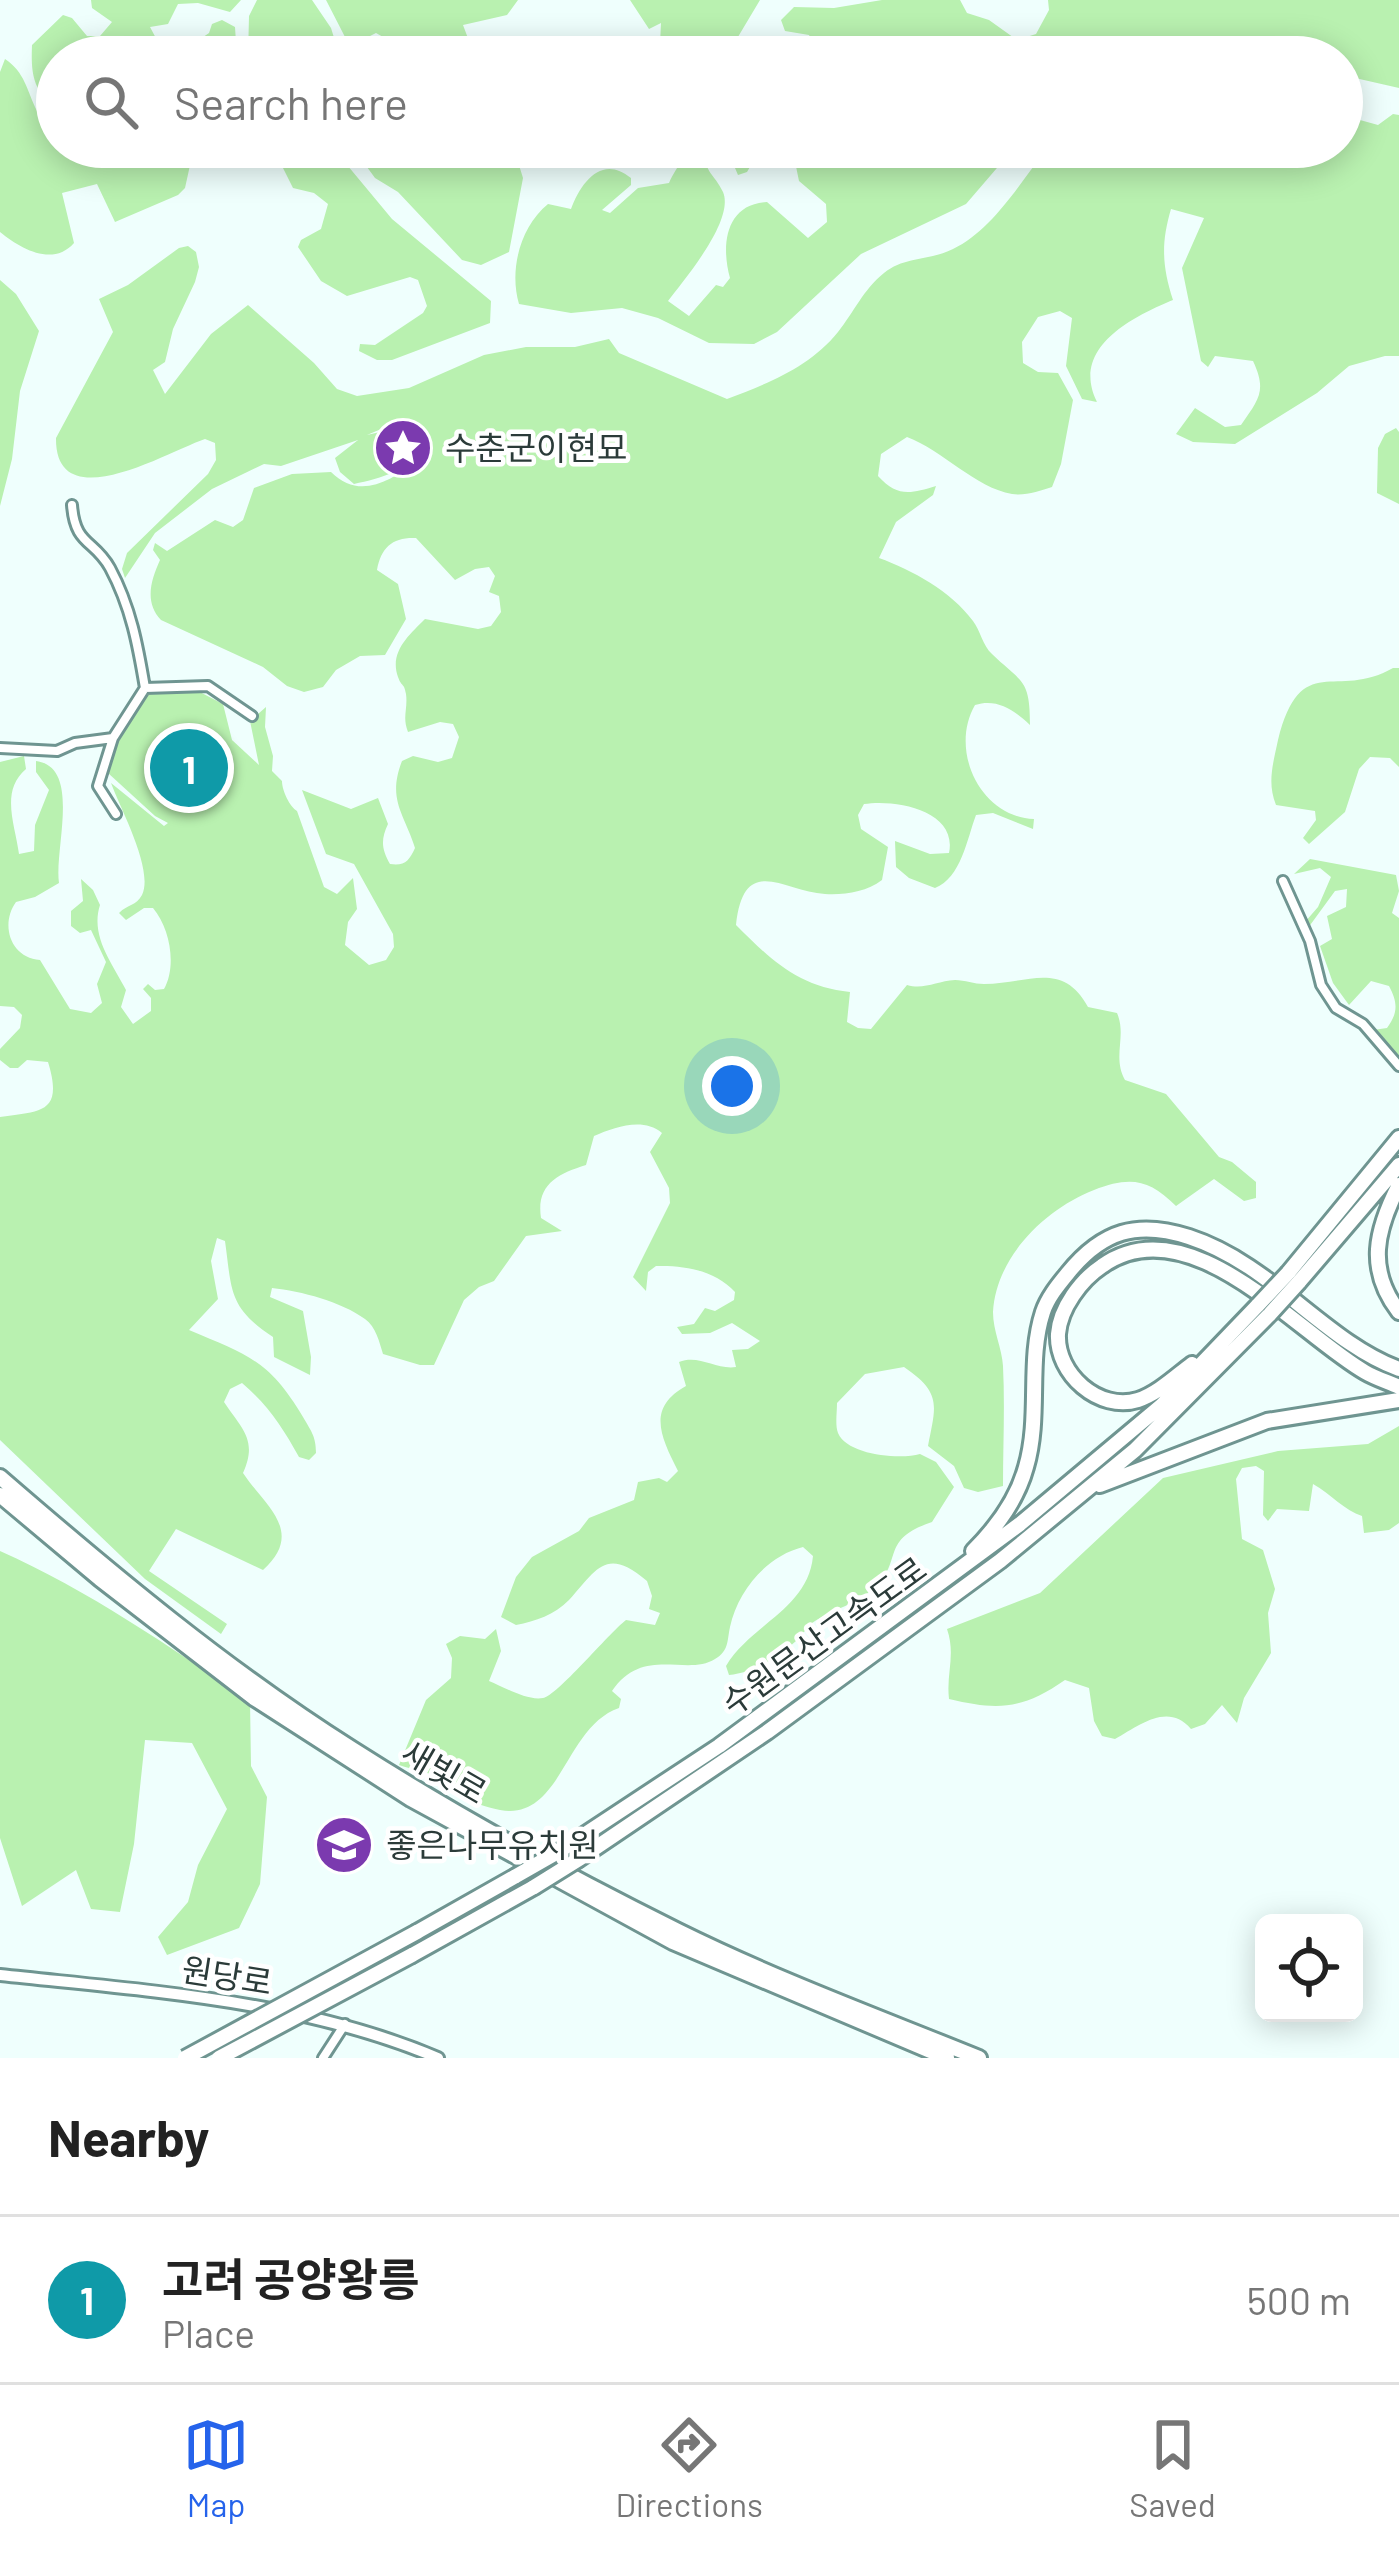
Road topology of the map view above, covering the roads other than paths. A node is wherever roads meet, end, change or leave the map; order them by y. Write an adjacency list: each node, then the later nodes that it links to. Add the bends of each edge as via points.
1 (72, 505): 2 (street, via 76,533 107,563 133,621)
2 (145, 688): 3 (street, via 208,686); 4 (street)
3 (253, 716)
4 (113, 739): 5 (street, via 56,752); 6 (street, via 98,786)
5 (0, 748)
6 (116, 814)
7 (1282, 881): 8 (street, via 1321,986)
8 (1399, 1066)
9 (1399, 1138): 12 (highway, 수원문산고속도로)
10 (1399, 1165): 12 (highway, 수원문산고속도로)
11 (1399, 1185): 14 (highway, via 1375,1246 1383,1287)
12 (1294, 1278): 13 (highway, 수원문산고속도로, bridge)
13 (1264, 1310): 15 (highway, 수원문산고속도로); 20 (highway, 수원문산고속도로, via 1201,1387)
14 (1399, 1312)
15 (1222, 1342): 17 (highway, via 1140,1400 1120,1401 1077,1383 1058,1335 1066,1306 1102,1265 1132,1251 1173,1251 1259,1291 1365,1372); 22 (highway, 수원문산고속도로, via 1162,1405)
16 (1399, 1369): 22 (highway, via 1238,1259 1156,1229 1121,1231 1087,1250 1044,1310 1036,1409 1016,1496)
17 (1399, 1387)
18 (1399, 1400): 20 (highway, via 1268,1421)
19 (0, 1478): 23 (highway, 새빛로)
20 (1089, 1489): 28 (highway, 수원문산고속도로, bridge, via 767,1732 579,1859)
21 (0, 1495): 23 (highway, 새빛로)
22 (929, 1594): 27 (highway, 수원문산고속도로, bridge, via 558,1852)
23 (202, 1651): 25 (highway, 새빛로, via 254,1698 414,1794)
24 (0, 1975): 26 (main road, 원당로)
25 (766, 1977): 31 (highway, 새빛로); 32 (highway, 새빛로)
26 (346, 2023): 29 (street); 30 (main road, 원당로)
27 (185, 2058)
28 (219, 2058)
29 (323, 2058)
30 (438, 2058)
31 (947, 2058)
32 (979, 2058)

